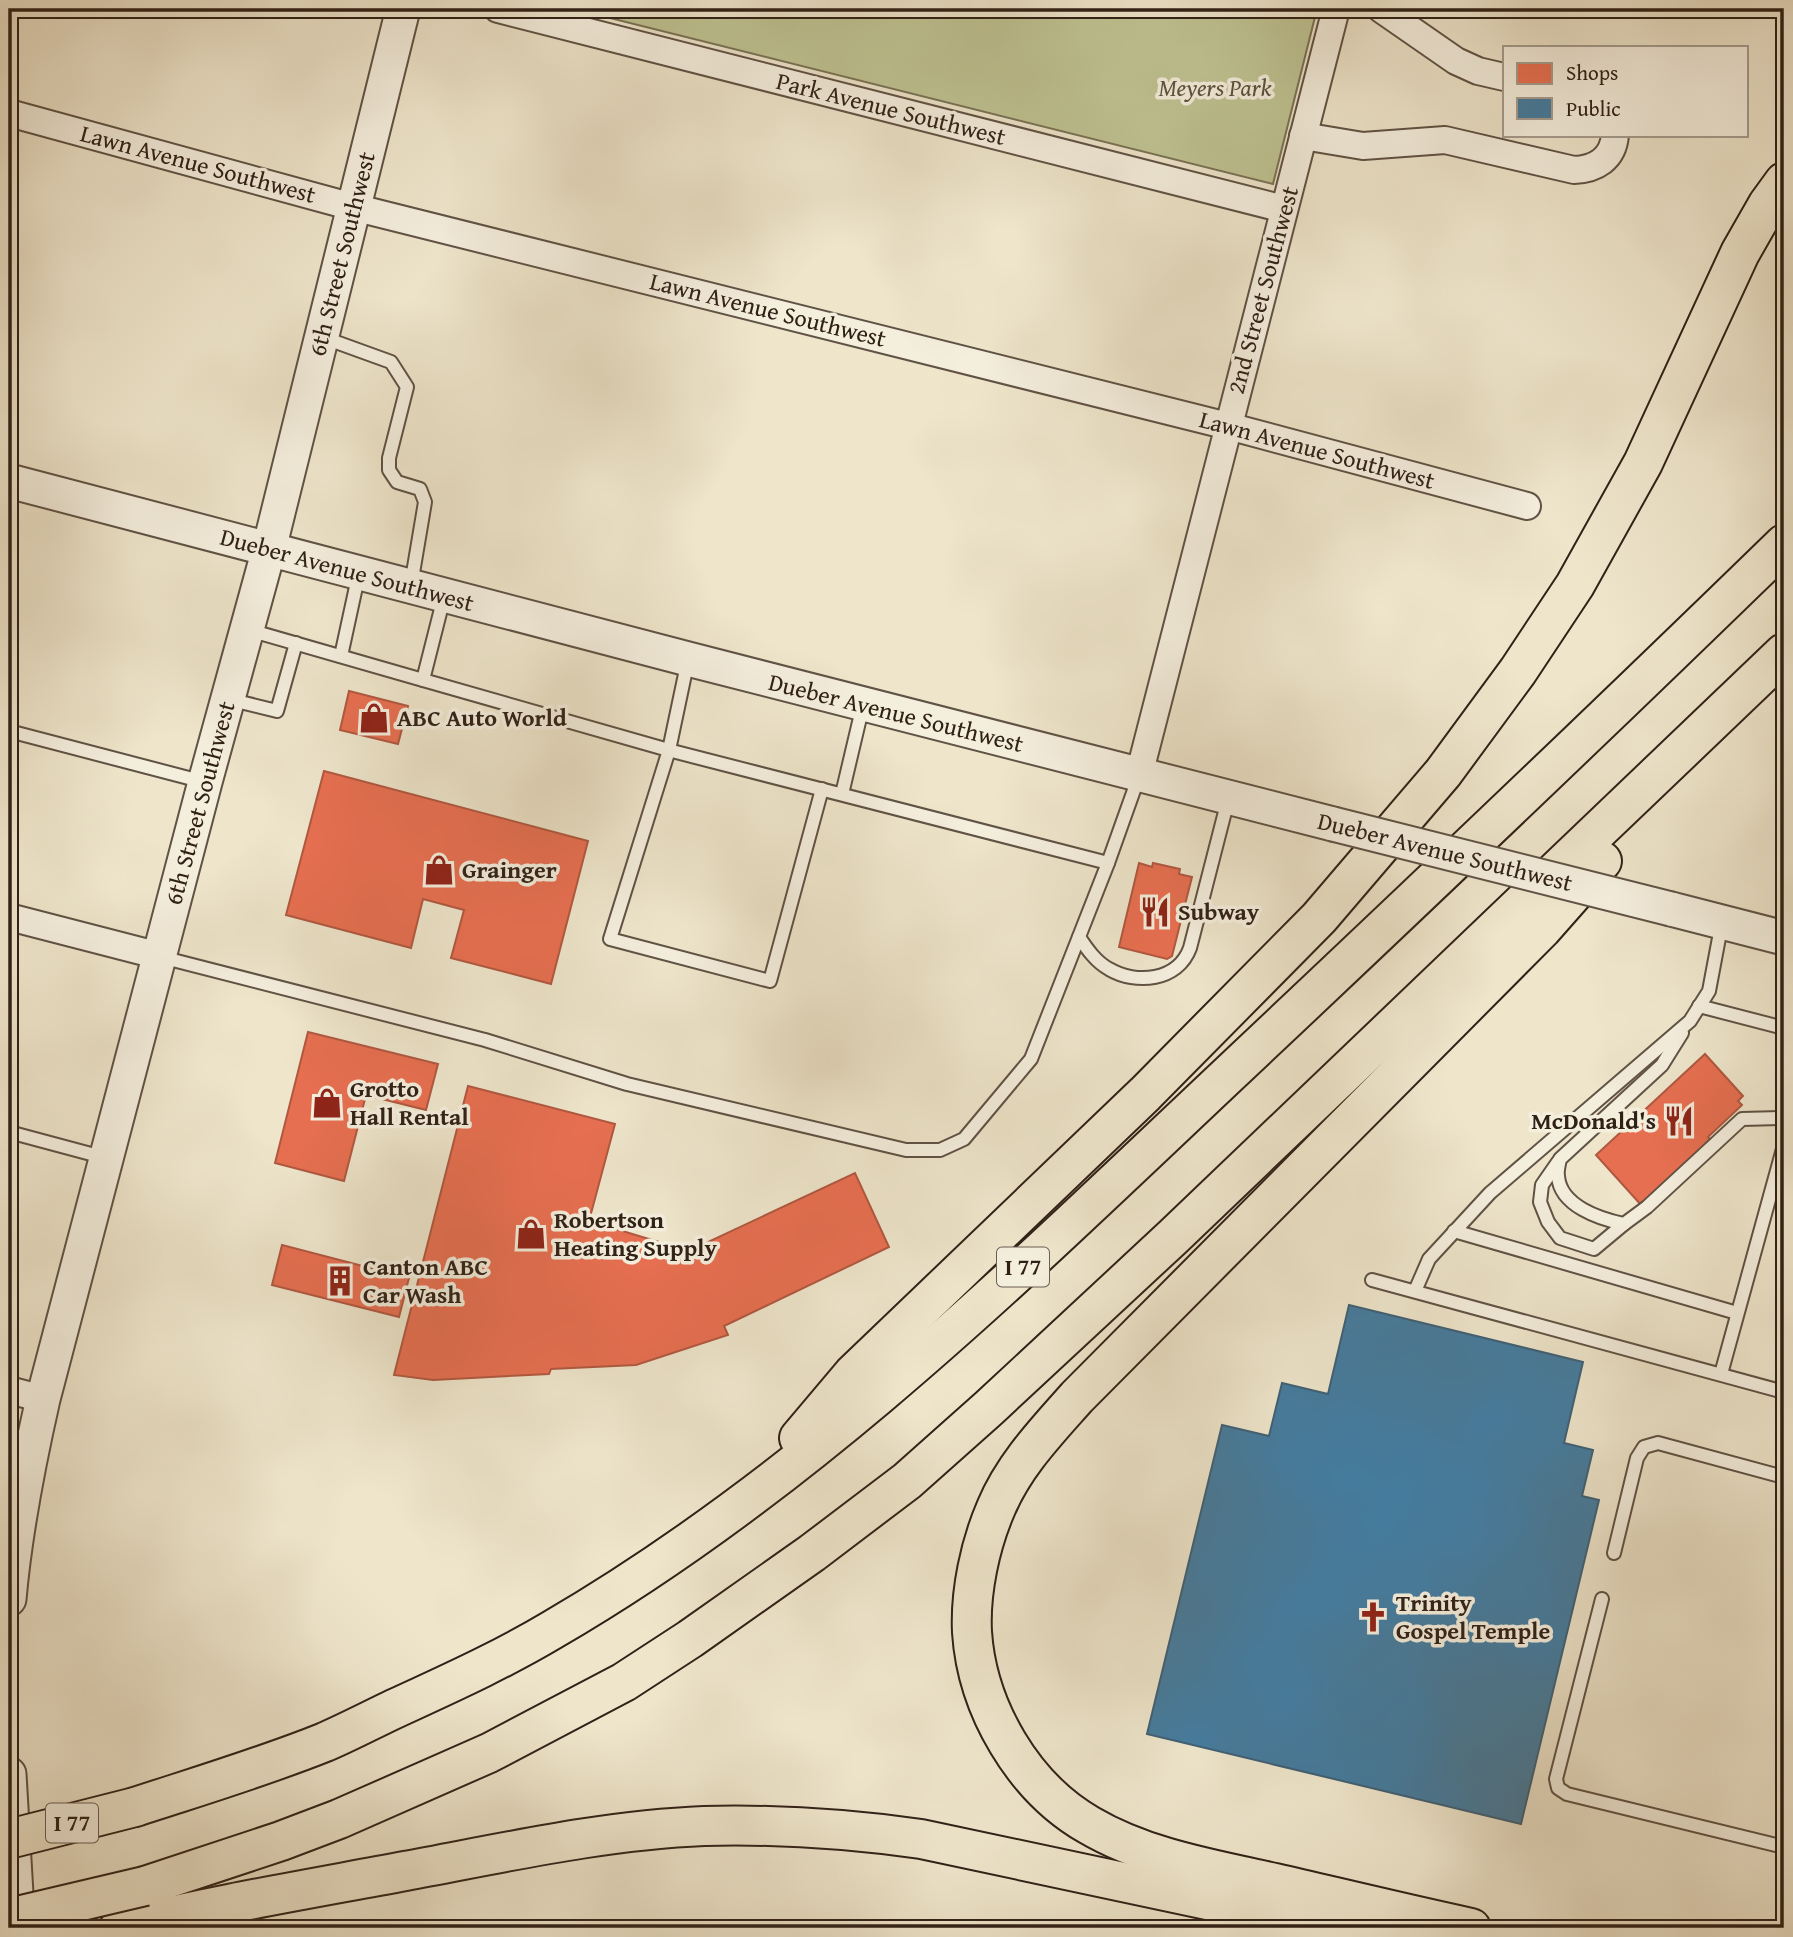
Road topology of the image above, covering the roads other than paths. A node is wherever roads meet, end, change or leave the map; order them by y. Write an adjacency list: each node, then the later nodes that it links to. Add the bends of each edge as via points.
1 (403, 9): 10 (street, 6th Street Southwest)
2 (498, 9): 11 (street, Park Avenue Southwest)
3 (1336, 9): 7 (street, 2nd Street Southwest)
4 (1381, 9): 5 (street, via 1456,61)
5 (1503, 77)
6 (9, 113): 10 (street, Lawn Avenue Southwest)
7 (1303, 136): 8 (street, via 1363,146 1446,140 1574,170 1599,164 1609,155); 11 (street, 2nd Street Southwest)
8 (1615, 136)
9 (1784, 181): 60 (highway, via 1740,253 1643,463 1575,586 1443,773 1319,918 1145,1094 853,1374)
10 (354, 207): 12 (street, 6th Street Southwest); 13 (street, Lawn Avenue Southwest)
11 (1284, 209): 13 (street, 2nd Street Southwest)
12 (321, 337): 17 (street, 6th Street Southwest); 19 (lane, via 391,362 407,387 389,470 397,482 420,489 425,502)
13 (1228, 426): 15 (street, Lawn Avenue Southwest); 31 (street, 2nd Street Southwest)
14 (9, 481): 17 (street, Dueber Avenue Southwest)
15 (1527, 506)
16 (1784, 544): 60 (highway, I 77, via 1035,1257 888,1389)
17 (269, 549): 18 (street, Dueber Avenue Southwest); 21 (street, 6th Street Southwest)
18 (359, 573): 19 (street, Dueber Avenue Southwest); 24 (lane)
19 (411, 586): 20 (street, Dueber Avenue Southwest)
20 (445, 595): 25 (street, Dueber Avenue Southwest); 26 (lane)
21 (246, 629): 22 (lane); 27 (street, 6th Street Southwest)
22 (296, 643): 24 (lane); 27 (lane, via 277,711)
23 (1784, 654): 67 (highway, via 1183,1228 907,1481 812,1553 624,1682 489,1753 281,1841); 71 (highway, via 1542,929 1077,1397 1015,1471 984,1543 972,1632 980,1675 992,1713 1016,1755 1058,1802 1087,1824 1175,1861)
24 (341, 656): 26 (lane)
25 (688, 659): 28 (street, Dueber Avenue Southwest); 30 (lane)
26 (423, 680): 30 (lane)
27 (228, 699): 32 (street, 6th Street Southwest)
28 (863, 704): 31 (street, Dueber Avenue Southwest); 34 (lane)
29 (9, 731): 32 (lane)
30 (669, 750): 33 (lane); 33 (lane, via 610,939 770,981)
31 (1139, 775): 35 (street, Dueber Avenue Southwest); 36 (lane)
32 (205, 782): 41 (street, 6th Street Southwest)
33 (822, 789): 34 (lane)
34 (842, 794): 36 (lane)
35 (1228, 798): 38 (street, Dueber Avenue Southwest, bridge); 39 (lane, via 1192,941 1179,966 1154,977 1128,977 1103,965)
36 (1108, 863): 39 (lane)
37 (9, 918): 41 (street)
38 (1722, 922): 40 (street, Dueber Avenue Southwest); 42 (lane, via 1709,991)
39 (1079, 937): 41 (lane, via 1031,1059 964,1139 940,1150 914,1152 627,1084 485,1040)
40 (1784, 938)
41 (160, 956): 48 (street, 6th Street Southwest)
42 (1699, 1006): 43 (lane); 44 (lane)
43 (1690, 1021): 49 (lane, via 1662,1065); 51 (lane, via 1490,1193)
44 (1784, 1028)
45 (1781, 1118): 50 (lane, via 1742,1119)
46 (9, 1132): 48 (lane)
47 (1784, 1144): 54 (lane)
48 (107, 1158): 58 (street, 6th Street Southwest)
49 (1560, 1159): 50 (lane, via 1558,1177 1565,1196 1604,1220); 50 (lane, via 1542,1185 1540,1202 1560,1238 1594,1249)
50 (1624, 1224)
51 (1454, 1231): 53 (lane, via 1429,1258); 54 (lane)
52 (1373, 1280): 53 (lane)
53 (1415, 1291): 55 (lane)
54 (1737, 1313): 55 (lane)
55 (1721, 1374): 57 (lane)
56 (9, 1390): 58 (street)
57 (1784, 1392)
58 (43, 1399): 63 (street, 6th Street Southwest, via 12,1558)
59 (1784, 1477): 61 (lane, via 1658,1443 1644,1447 1637,1458)
60 (747, 1500): 65 (highway, I 77, bridge, via 550,1632 325,1742 135,1807)
61 (1614, 1553)
62 (1602, 1598): 66 (lane, via 1556,1779 1558,1788 1567,1794)
63 (9, 1599)
64 (9, 1774): 69 (street)
65 (9, 1839)
66 (1784, 1847)
67 (136, 1912): 68 (highway, bridge); 70 (highway, via 317,1887 564,1842 702,1826 771,1826 858,1830 921,1839)
68 (9, 1918)
69 (18, 1928)
70 (1339, 1928)
71 (1471, 1928)

